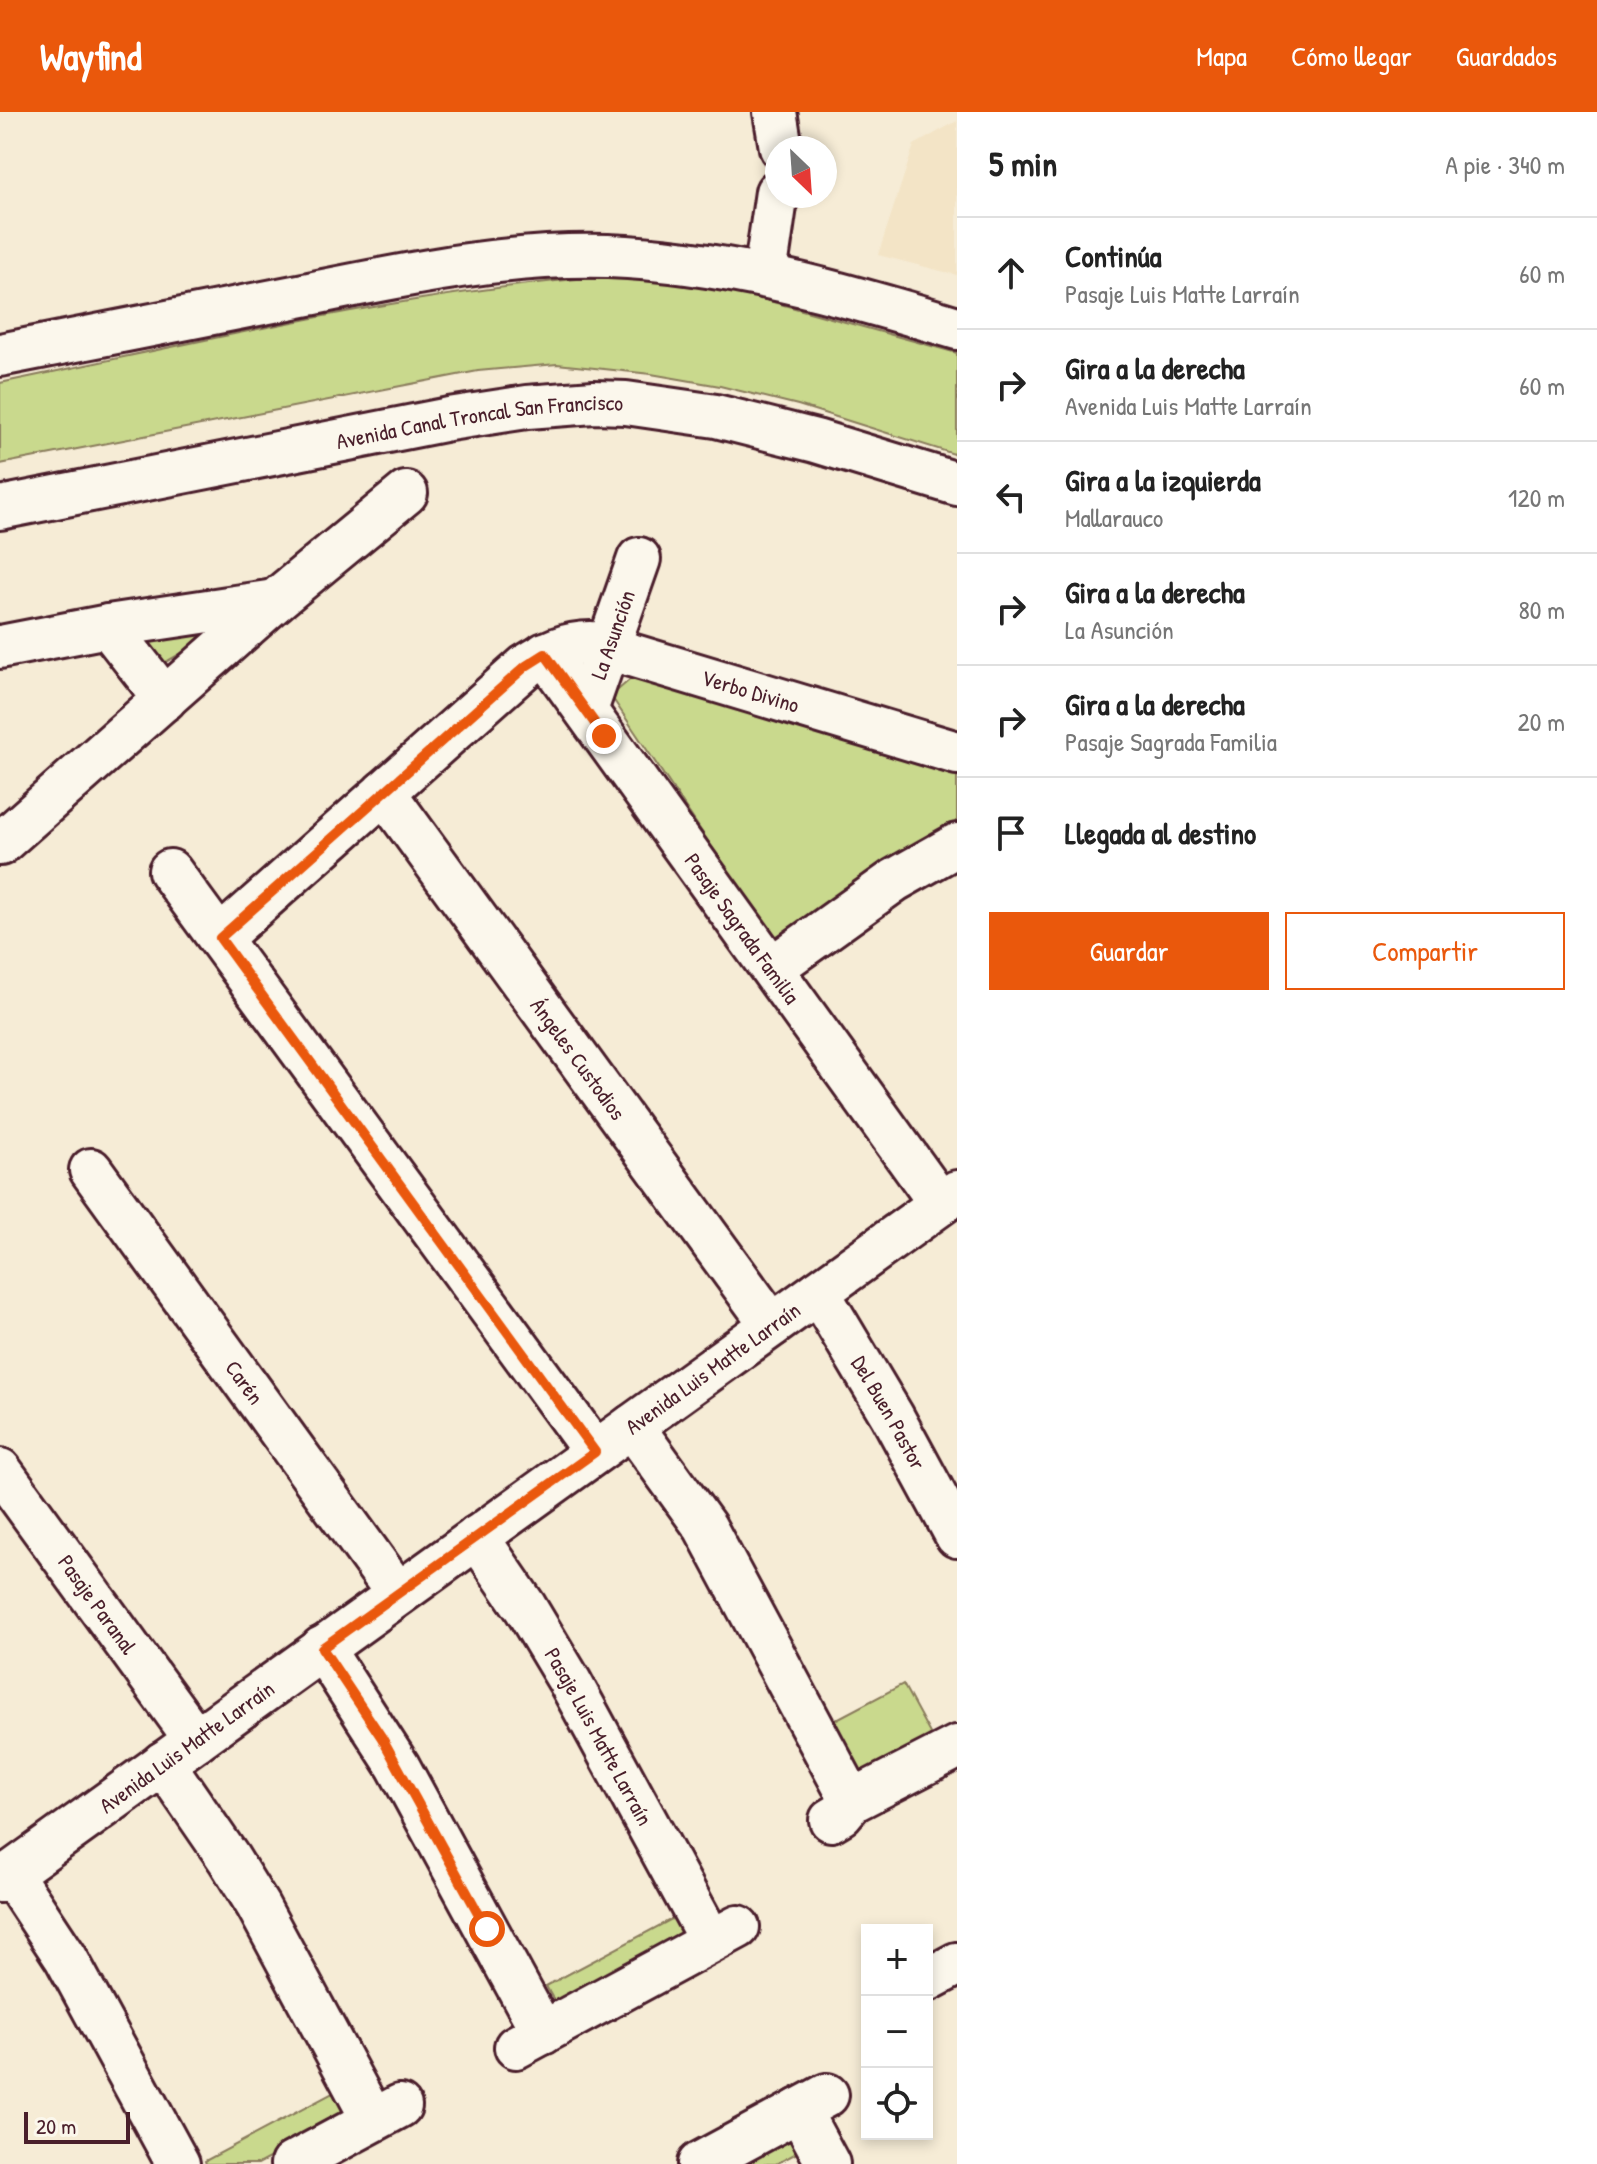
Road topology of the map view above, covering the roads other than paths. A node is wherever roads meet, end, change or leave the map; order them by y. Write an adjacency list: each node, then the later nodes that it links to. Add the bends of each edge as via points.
1 (775, 112): 2 (street)
2 (779, 136)
3 (775, 208): 4 (street)
4 (765, 275): 5 (street); 6 (street, via 606,256 489,261)
5 (957, 328)
6 (0, 355)
7 (957, 484): 9 (street, Avenida Canal Troncal San Francisco, via 716,416 594,402 449,419)
8 (406, 493): 11 (street)
9 (0, 508)
10 (639, 559): 14 (street, La Asunción)
11 (275, 601): 12 (street); 16 (street)
12 (108, 626): 13 (street); 16 (street)
13 (0, 647)
14 (607, 648): 15 (street, Verbo Divino, via 574,643); 17 (street, La Asunción); 18 (street, Verbo Divino)
15 (545, 654): 17 (street, Pasaje Sagrada Familia); 19 (street)
16 (165, 699): 20 (street)
17 (586, 710): 24 (street, Pasaje Sagrada Familia)
18 (957, 753)
19 (384, 792): 23 (street); 28 (street, Ángeles Custodios)
20 (0, 844)
21 (957, 845): 24 (street, via 895,880)
22 (170, 871): 23 (street)
23 (220, 938): 30 (street)
24 (772, 968): 26 (street, Pasaje Sagrada Familia)
25 (91, 1170): 34 (street, Carén)
26 (949, 1197): 27 (street, Avenida Luis Matte Larraín)
27 (818, 1292): 28 (street, Avenida Luis Matte Larraín); 32 (street, Del Buen Pastor)
28 (772, 1325): 29 (street, Avenida Luis Matte Larraín)
29 (632, 1426): 30 (street, Avenida Luis Matte Larraín); 36 (street, via 705,1527 841,1811)
30 (595, 1452): 33 (street, Avenida Luis Matte Larraín)
31 (0, 1470): 37 (street, Pasaje Paranal)
32 (957, 1536)
33 (477, 1537): 34 (street, Avenida Luis Matte Larraín); 35 (street, Pasaje Luis Matte Larraín, via 725,1934 530,2040 398,1766)
34 (398, 1594): 35 (street, Avenida Luis Matte Larraín)
35 (322, 1648): 37 (street, Avenida Luis Matte Larraín)
36 (957, 1747)
37 (180, 1751): 38 (street, Avenida Luis Matte Larraín); 40 (street, via 223,1848 387,2113)
38 (5, 1877): 39 (street, via 72,1969)
39 (178, 2164)
40 (292, 2164)
41 (699, 2164): 42 (street, via 813,2103)
42 (828, 2164)

